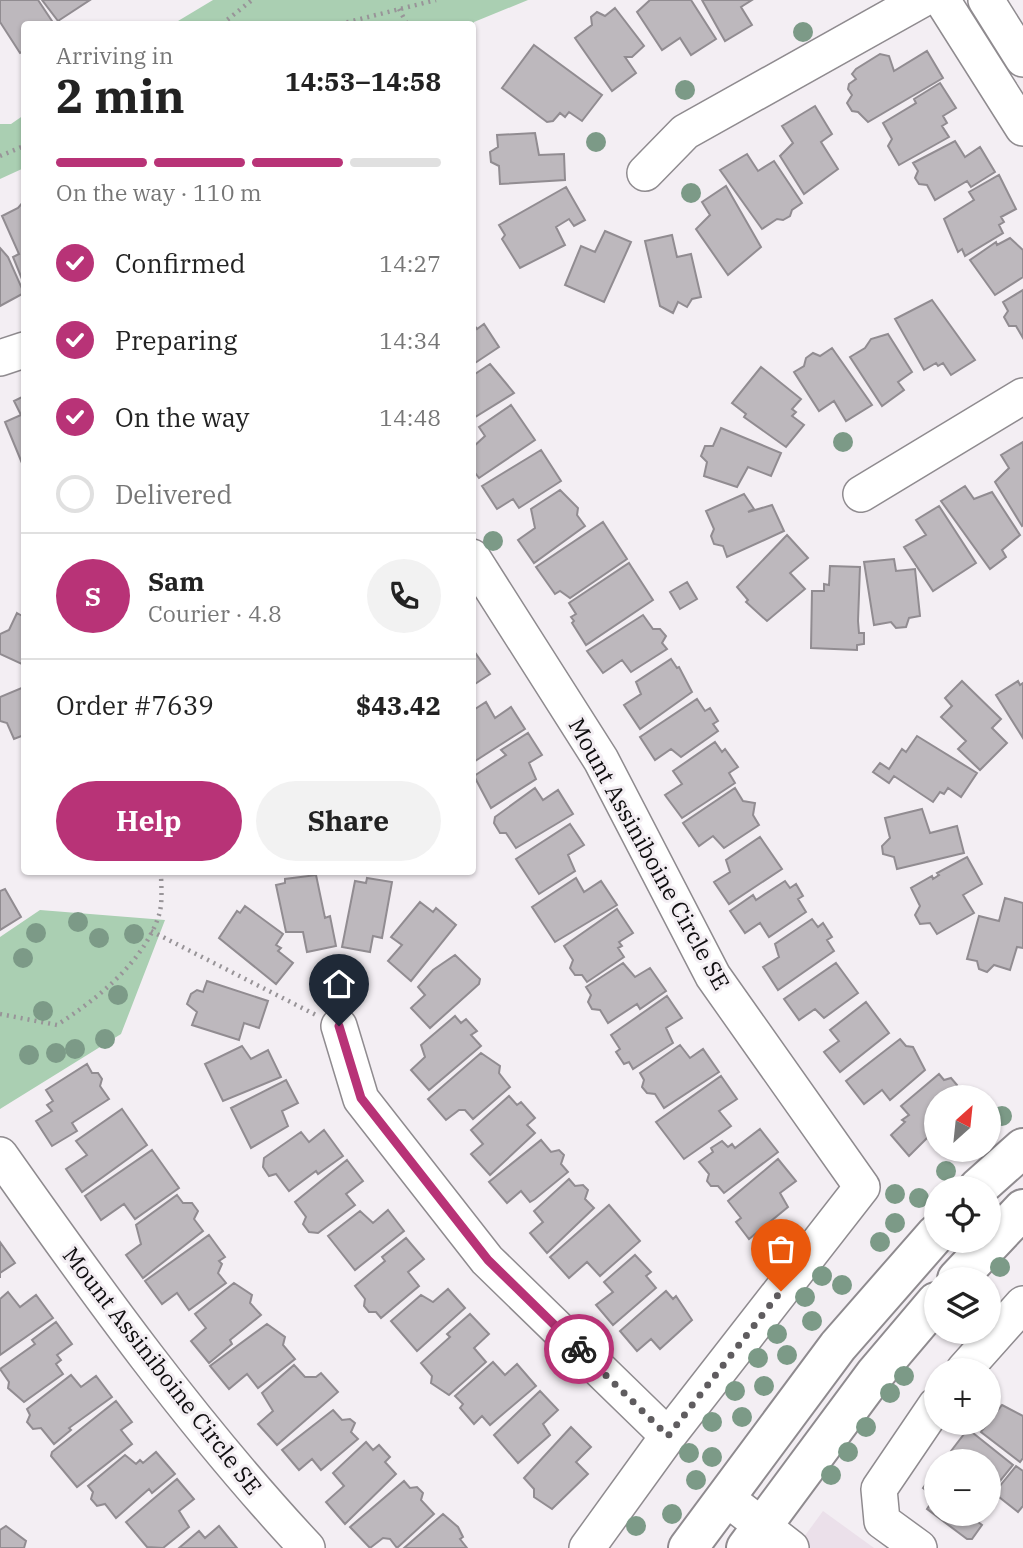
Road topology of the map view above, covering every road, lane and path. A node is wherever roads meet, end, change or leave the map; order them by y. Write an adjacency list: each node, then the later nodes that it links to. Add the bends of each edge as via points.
1 (252, 0): 7 (path)
2 (436, 0): 6 (path)
3 (922, 0): 14 (street, via 685,132)
4 (942, 0): 11 (street)
5 (986, 0): 10 (street)
6 (399, 9): 8 (path); 9 (path)
7 (226, 21)
8 (352, 21)
9 (405, 21)
10 (1023, 59)
11 (1023, 128)
12 (21, 147): 13 (path)
13 (0, 156)
14 (645, 173)
15 (21, 351): 16 (street)
16 (0, 358)
17 (1023, 396): 18 (street)
18 (861, 494)
19 (476, 563): 34 (street, Mount Assiniboine Circle SE, via 601,761 713,976 862,1186)
20 (161, 875): 21 (path, via 160,913)
21 (151, 931): 22 (path, via 142,950 103,990 57,1025); 23 (path)
22 (0, 1014)
23 (339, 1026): 34 (street, via 361,1098 479,1249)
24 (1023, 1148): 26 (main road)
25 (0, 1155): 37 (street, Mount Assiniboine Circle SE, via 122,1328)
26 (992, 1176)
27 (1023, 1209): 29 (main road)
28 (924, 1248): 35 (main road, via 838,1346)
29 (968, 1267)
30 (1023, 1304): 32 (street)
31 (924, 1316): 36 (main road, via 874,1374)
32 (975, 1358)
33 (924, 1423): 40 (street, via 879,1489 882,1521)
34 (668, 1436): 38 (street, Mount Assiniboine Circle SE)
35 (726, 1498): 36 (street); 39 (main road)
36 (766, 1540)
37 (307, 1548)
38 (587, 1548)
39 (688, 1548)
40 (919, 1548)

